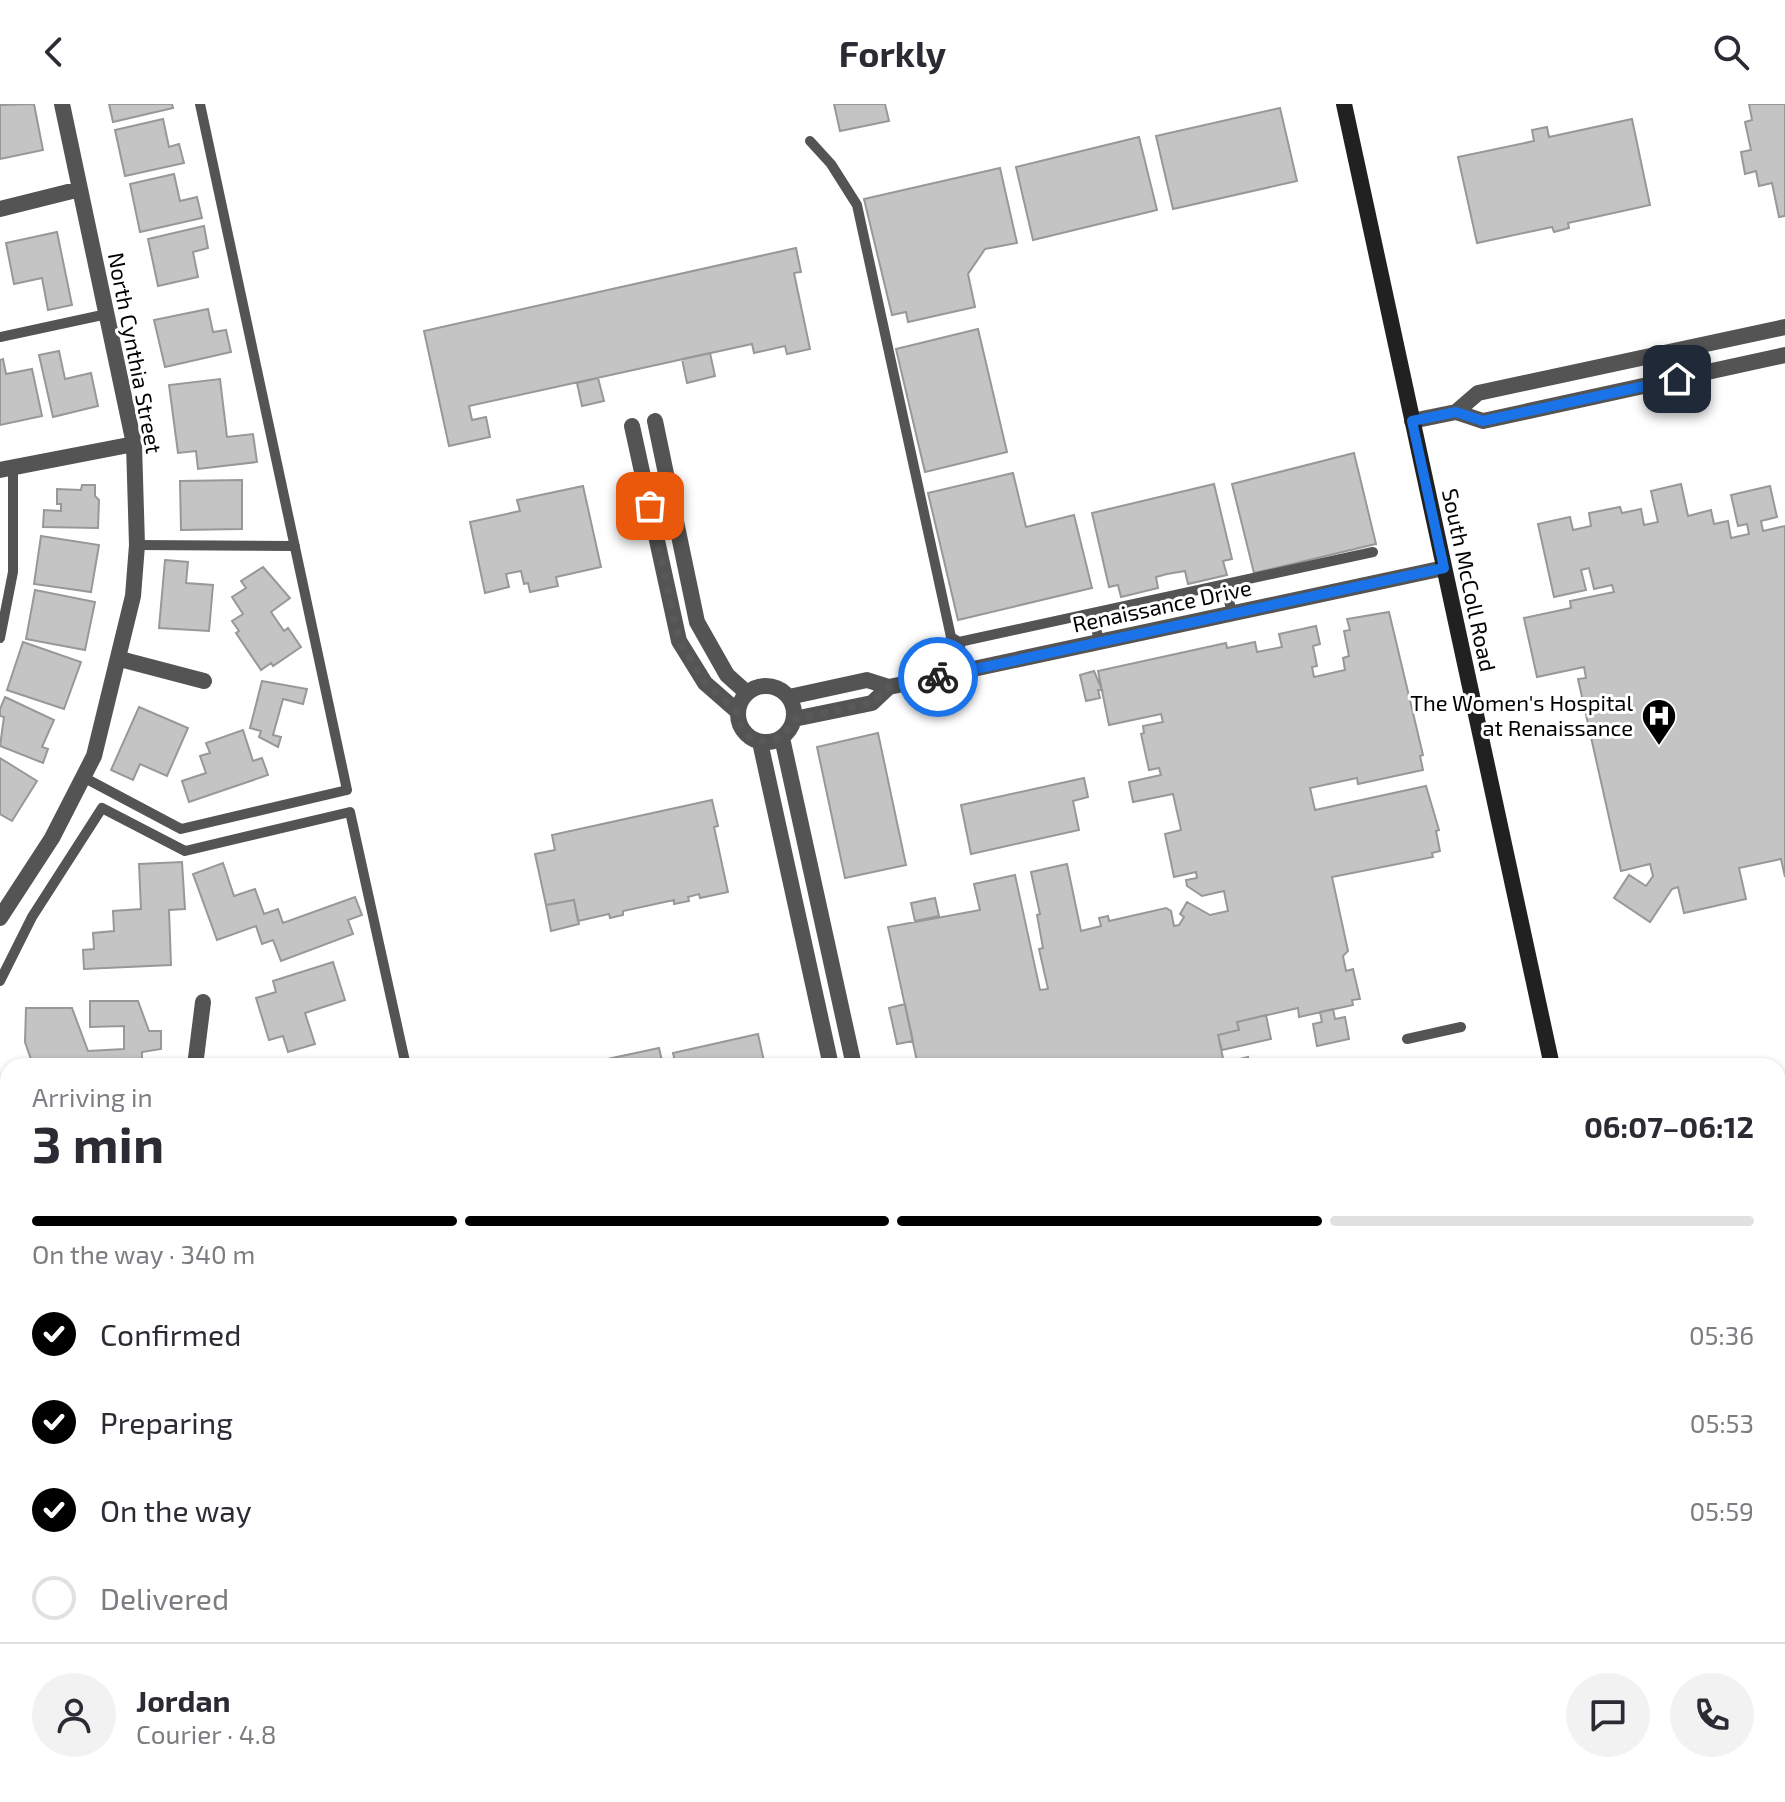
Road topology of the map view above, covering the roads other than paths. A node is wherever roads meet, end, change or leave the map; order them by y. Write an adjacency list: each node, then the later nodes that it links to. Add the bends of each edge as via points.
1 (62, 104): 5 (street, North Cynthia Street)
2 (200, 104): 22 (lane)
3 (1344, 104): 15 (main road, South McColl Road)
4 (810, 141): 31 (lane, via 857,205 951,637)
5 (80, 189): 6 (street); 7 (street, North Cynthia Street)
6 (0, 209)
7 (107, 314): 9 (lane); 17 (street, North Cynthia Street)
8 (1785, 327): 10 (street)
9 (0, 337)
10 (1707, 344): 12 (street); 13 (street, via 1478,393)
11 (1785, 355): 12 (street)
12 (1713, 371): 13 (street, via 1483,421)
13 (1456, 412): 15 (street)
14 (655, 421): 19 (street)
15 (1412, 421): 24 (main road, South McColl Road)
16 (632, 426): 20 (street)
17 (134, 444): 18 (street); 21 (street, North Cynthia Street)
18 (7, 469): 30 (lane, via 13,572)
19 (666, 473): 20 (street); 28 (street)
20 (644, 478): 29 (street)
21 (137, 545): 22 (lane); 33 (street, North Cynthia Street)
22 (295, 546): 45 (lane, via 347,790 181,829)
23 (1373, 552): 25 (lane)
24 (1444, 568): 27 (street, Renaissance Drive); 61 (main road, South McColl Road)
25 (1225, 584): 26 (lane); 27 (lane)
26 (1093, 613): 31 (lane); 32 (lane)
27 (1232, 613): 32 (street, Renaissance Drive)
28 (697, 622): 29 (street); 35 (street)
29 (676, 627): 38 (street, via 679,641)
30 (0, 638)
31 (959, 642): 34 (lane)
32 (1099, 642): 34 (street, Renaissance Drive)
33 (120, 659): 36 (street); 45 (street, North Cynthia Street, via 94,756)
34 (965, 671): 37 (street, Renaissance Drive)
35 (727, 675): 38 (street); 39 (street)
36 (204, 681)
37 (889, 687): 40 (street, Renaissance Drive, via 867,680); 42 (street, Renaissance Drive, via 872,703)
38 (713, 688): 41 (street)
39 (747, 693): 40 (street, via 771,686); 41 (street)
40 (789, 697): 42 (street)
41 (737, 711): 44 (street, via 744,733)
42 (794, 719): 43 (street)
43 (782, 738): 44 (street); 46 (street)
44 (760, 742): 47 (street)
45 (83, 777): 50 (street, North Cynthia Street, via 52,838)
46 (805, 840): 47 (street); 48 (street)
47 (783, 845): 49 (street)
48 (818, 903): 49 (street); 51 (street)
49 (796, 908): 52 (street)
50 (0, 918)
51 (827, 946): 52 (street); 60 (street)
52 (806, 950): 59 (street)
53 (0, 981): 58 (lane, via 32,917 102,808 185,851 350,812)
54 (203, 1002): 57 (street)
55 (1461, 1027): 56 (lane)
56 (1407, 1039)
57 (196, 1058)
58 (404, 1058)
59 (829, 1058)
60 (852, 1058)
61 (1550, 1058)

